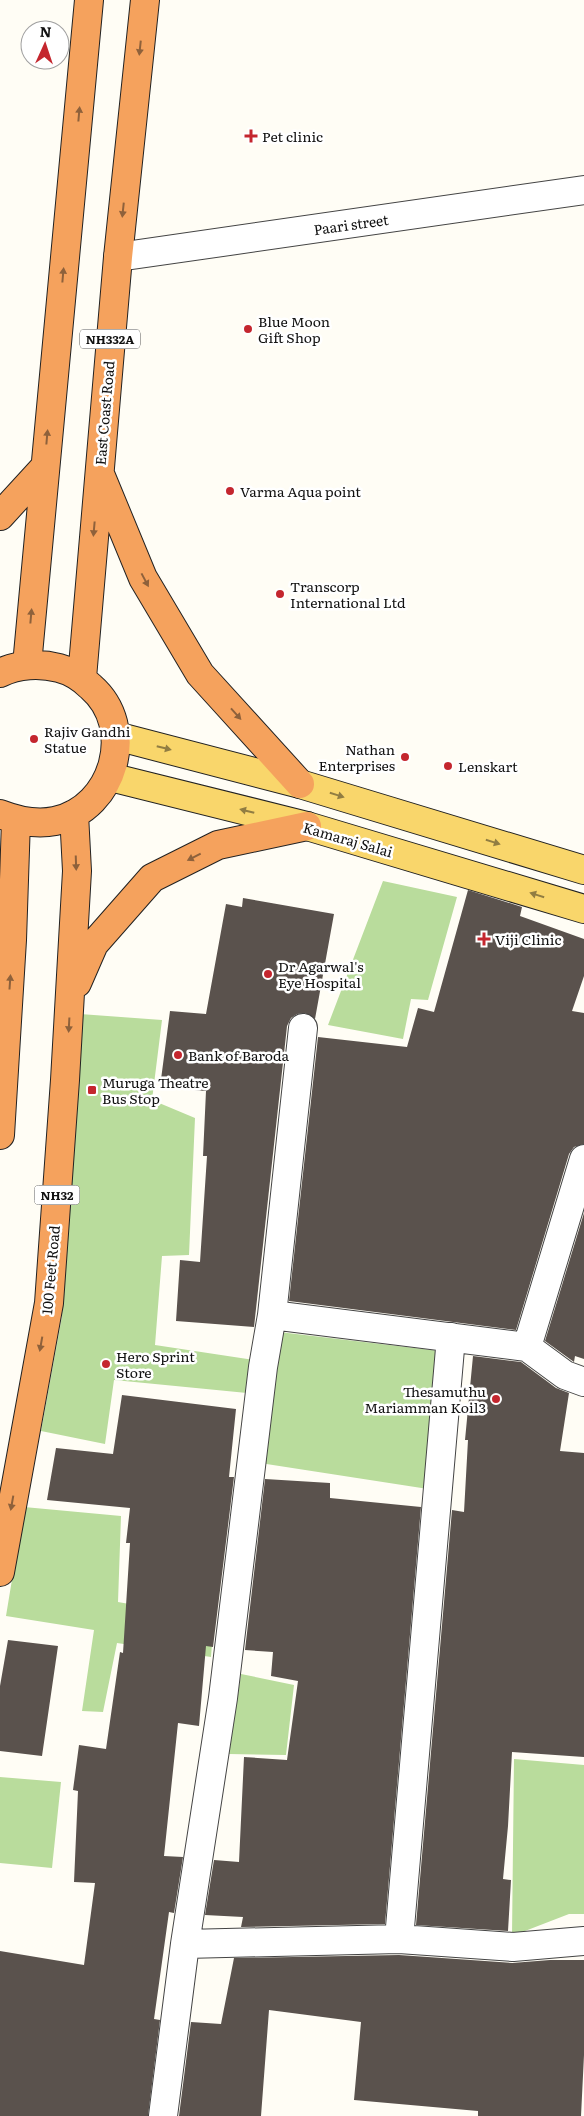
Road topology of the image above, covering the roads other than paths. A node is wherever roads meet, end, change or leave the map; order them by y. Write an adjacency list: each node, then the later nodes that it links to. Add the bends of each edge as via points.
1 (89, 0): 5 (highway, one-way to 1)
2 (145, 0): 4 (highway, East Coast Road / NH332A, one-way to 4)
3 (584, 190): 4 (street, Paari street)
4 (118, 257): 6 (highway, East Coast Road / NH332A)
5 (44, 468): 7 (highway); 8 (highway, one-way to 5)
6 (98, 471): 10 (highway, East Coast Road / NH332A, one-way to 10); 13 (highway, one-way to 13, via 143,578 200,674)
7 (0, 516)
8 (27, 665): 9 (highway); 10 (highway, via 65,669)
9 (0, 673)
10 (82, 678): 11 (highway, via 99,694 111,713)
11 (116, 736): 12 (highway, via 116,757); 13 (main road, one-way to 13)
12 (110, 777): 14 (highway, via 95,798); 16 (main road, Kamaraj Salai, one-way to 12)
13 (300, 784): 17 (main road, one-way to 17)
14 (74, 814): 15 (highway, via 56,821 35,823); 19 (highway, 100 Feet Road / NH32, one-way to 19, via 77,871)
15 (8, 817): 21 (highway, one-way to 15, via 13,930)
16 (307, 826): 18 (main road, Kamaraj Salai, one-way to 16); 19 (highway, one-way to 19, via 218,845 152,878 94,944)
17 (584, 870)
18 (584, 909)
19 (70, 999): 27 (highway, 100 Feet Road / NH32, one-way to 27, via 49,1303)
20 (303, 1028): 23 (street)
21 (0, 1135)
22 (584, 1159): 25 (street)
23 (272, 1315): 24 (street); 30 (street, via 223,1698)
24 (451, 1337): 25 (street); 28 (street)
25 (527, 1346): 26 (street, via 565,1375)
26 (584, 1382)
27 (0, 1572)
28 (399, 1940): 29 (street, via 513,1948); 30 (street)
29 (584, 1941)
30 (185, 1944): 31 (street)
31 (163, 2116)

